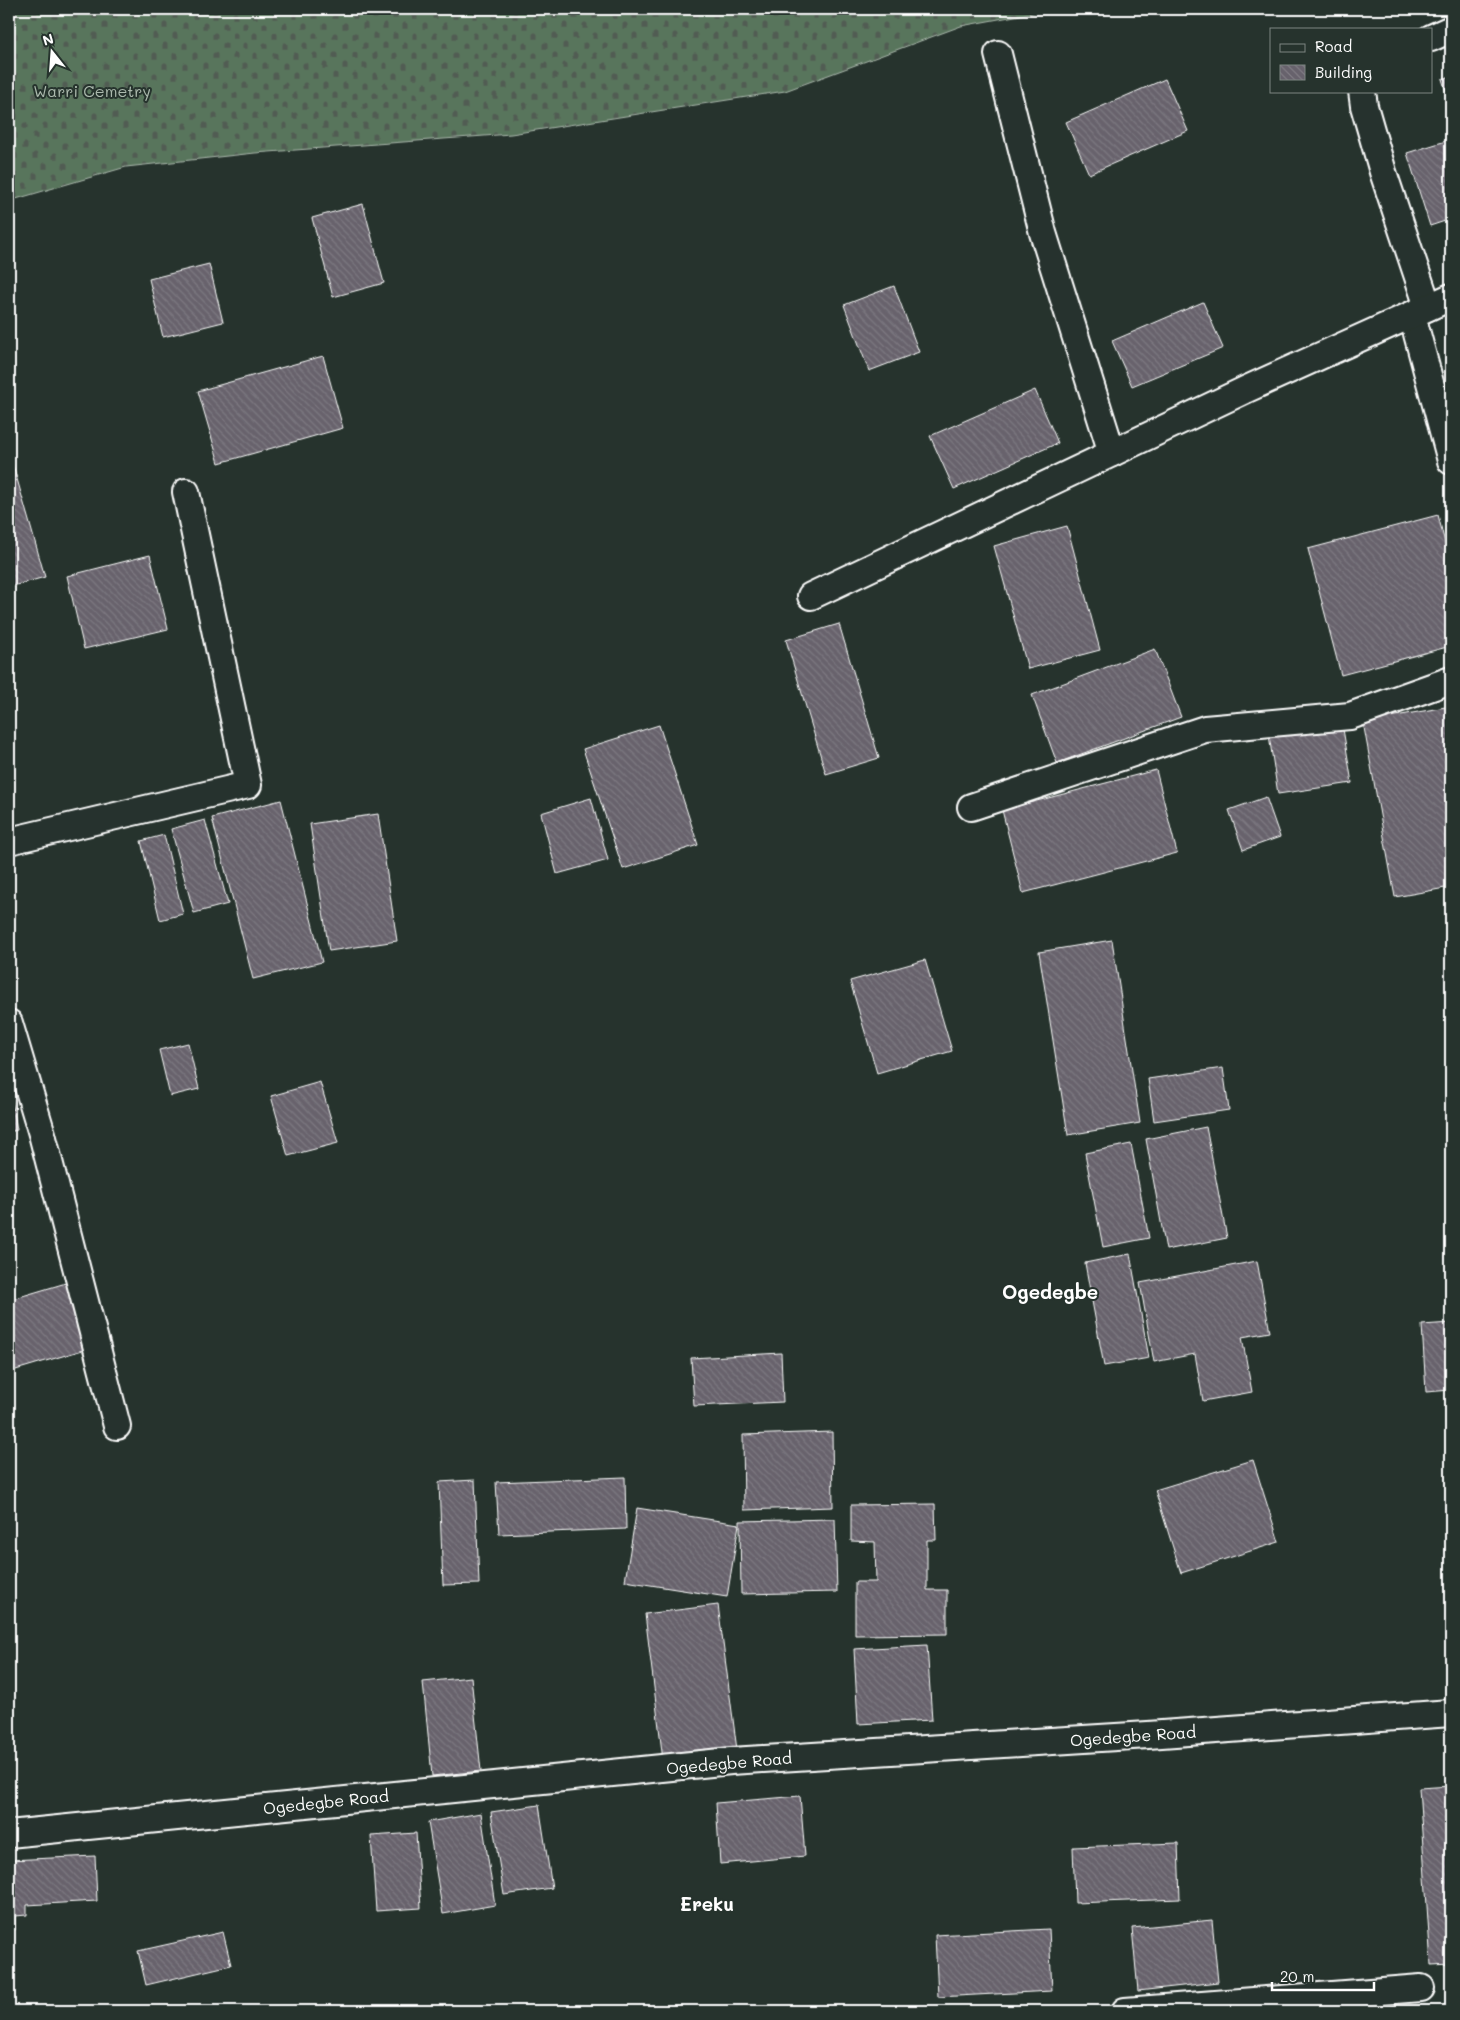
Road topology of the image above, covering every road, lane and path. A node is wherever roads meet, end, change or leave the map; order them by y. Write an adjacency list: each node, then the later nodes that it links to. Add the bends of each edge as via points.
1 (1451, 29): 2 (street)
2 (1432, 38)
3 (998, 54): 6 (street, via 1043,233)
4 (1362, 92): 5 (street, via 1383,172)
5 (1430, 306): 6 (street); 7 (street)
6 (1112, 453): 9 (street)
7 (1451, 461)
8 (186, 492): 12 (street, via 248,785)
9 (811, 596)
10 (1451, 680): 11 (street, via 1350,716 1206,729)
11 (971, 807)
12 (9, 841)
13 (9, 1023): 14 (street, via 42,1134)
14 (117, 1426)
15 (1451, 1713): 16 (street, Ogedegbe Road, via 731,1761)
16 (9, 1834)
17 (1421, 1988): 18 (street)
18 (1125, 2011)

